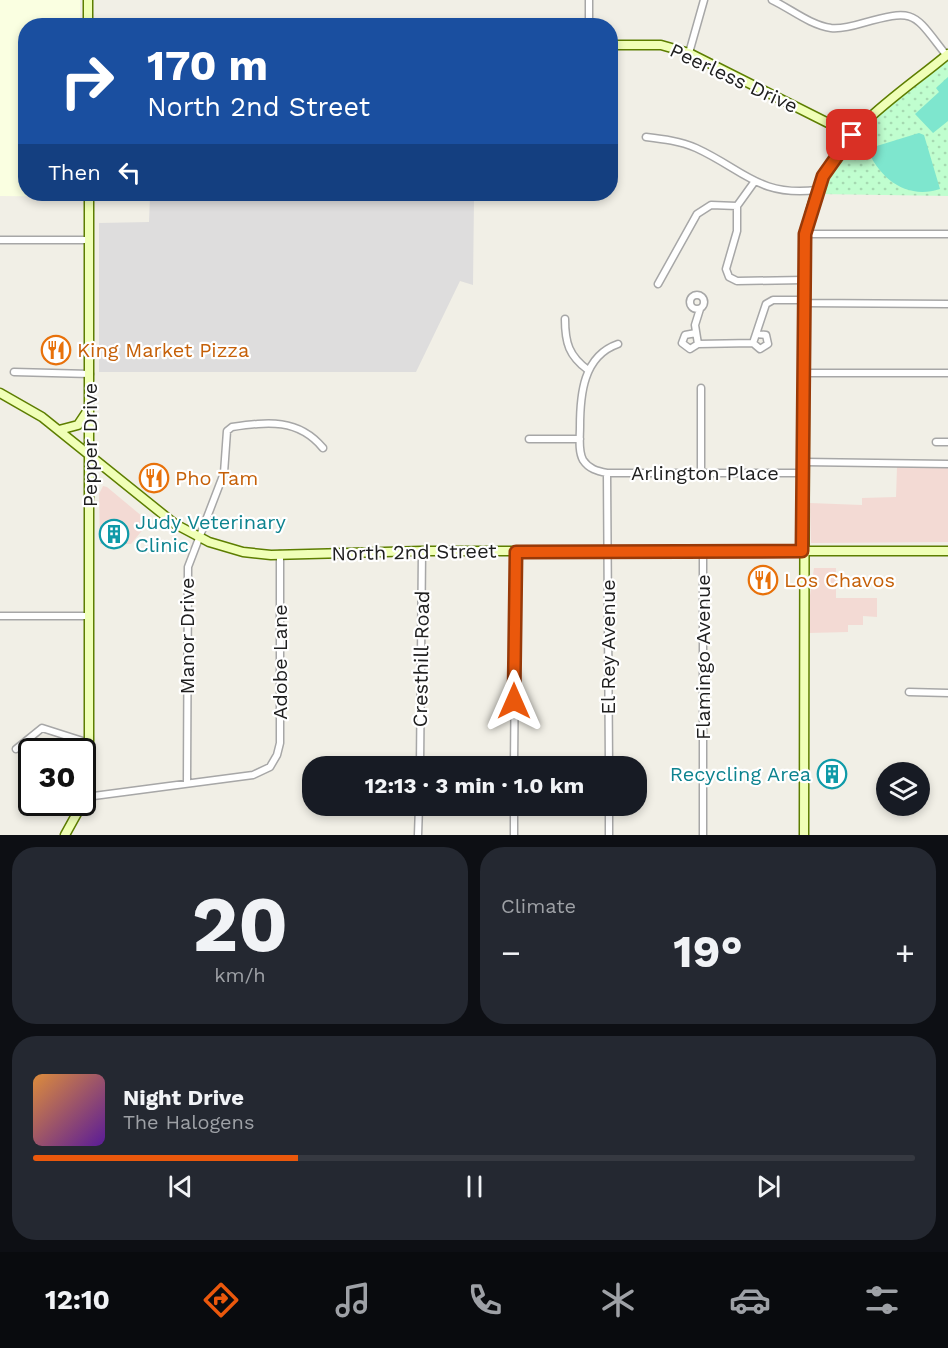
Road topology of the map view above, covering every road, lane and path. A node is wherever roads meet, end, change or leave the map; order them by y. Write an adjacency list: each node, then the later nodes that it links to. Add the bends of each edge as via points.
1 (88, 0): 5 (main road)
2 (589, 0): 6 (street)
3 (704, 0): 8 (street)
4 (772, 0): 9 (street, via 831,28 908,15 921,24)
5 (88, 18)
6 (589, 18)
7 (618, 45): 8 (main road, Peerless Drive, via 661,45)
8 (689, 53): 10 (main road, Peerless Drive)
9 (947, 55): 10 (main road)
10 (852, 135): 13 (main road)
11 (646, 137): 12 (street, via 696,148)
12 (755, 181): 13 (street, via 783,192); 15 (street)
13 (817, 190): 16 (main road)
14 (89, 201): 19 (main road, Pepper Drive)
15 (737, 206): 20 (street, via 737,231 726,269 729,276 737,281); 21 (street, via 711,205 697,214)
16 (805, 234): 17 (street); 20 (main road)
17 (948, 234)
18 (0, 240): 19 (street)
19 (89, 240): 35 (main road, Pepper Drive)
20 (804, 280): 22 (main road)
21 (658, 284)
22 (804, 302): 23 (street); 27 (street, via 770,301); 33 (main road)
23 (948, 303)
24 (700, 309): 26 (street)
25 (565, 320): 31 (street, via 565,341 571,354)
26 (696, 333): 29 (street); 29 (street, via 685,335 682,343 690,349)
27 (756, 334): 30 (street); 30 (street, via 764,334 768,342 760,349)
28 (618, 344): 31 (street, via 608,347)
29 (698, 344): 30 (street)
30 (753, 344)
31 (588, 370): 41 (street, via 580,393)
32 (14, 372): 35 (street)
33 (805, 373): 34 (street); 46 (main road)
34 (948, 373)
35 (90, 374): 38 (main road, Pepper Drive)
36 (701, 388): 49 (street)
37 (0, 393): 39 (main road, North 2nd Street)
38 (90, 407): 39 (main road, via 78,425); 45 (main road, Pepper Drive)
39 (59, 430): 45 (main road, North 2nd Street)
40 (529, 439): 41 (street)
41 (580, 439): 48 (street, via 582,459 594,470)
42 (936, 442): 43 (street)
43 (948, 442)
44 (323, 448): 51 (street, Manor Drive, via 301,428 283,423 232,426 227,431 224,473 216,501)
45 (90, 455): 51 (main road, North 2nd Street); 60 (main road, Pepper Drive)
46 (804, 462): 47 (street); 50 (main road)
47 (948, 464)
48 (607, 474): 49 (street, Arlington Place); 53 (street, El Rey Avenue)
49 (701, 474): 50 (street, Arlington Place)
50 (804, 474): 55 (main road)
51 (198, 537): 58 (main road, North 2nd Street, via 231,550); 69 (street, Manor Drive, via 186,584)
52 (422, 551): 57 (main road, North 2nd Street); 58 (main road, North 2nd Street); 66 (street, Cresthill Road)
53 (608, 551): 54 (main road, North 2nd Street); 57 (main road, North 2nd Street); 68 (street, El Rey Avenue)
54 (703, 551): 55 (main road, North 2nd Street); 79 (street, Flamingo Avenue)
55 (802, 551): 56 (main road, North 2nd Street); 80 (main road)
56 (948, 551)
57 (516, 552): 67 (street)
58 (280, 554): 69 (street, Adobe Lane, via 277,755 270,767 253,775)
59 (0, 616): 60 (street)
60 (88, 616): 65 (main road, Pepper Drive)
61 (909, 692): 62 (street)
62 (948, 693)
63 (28, 738): 64 (street, via 42,728)
64 (76, 738)
65 (89, 738)
66 (420, 756)
67 (514, 756)
68 (609, 756)
69 (187, 783): 70 (street)
70 (96, 796)
71 (76, 816): 75 (main road, Pepper Drive)
72 (419, 816): 76 (street)
73 (514, 816): 77 (street)
74 (609, 816): 78 (street)
75 (65, 835)
76 (418, 835)
77 (514, 835)
78 (609, 835)
79 (703, 835)
80 (804, 835)

